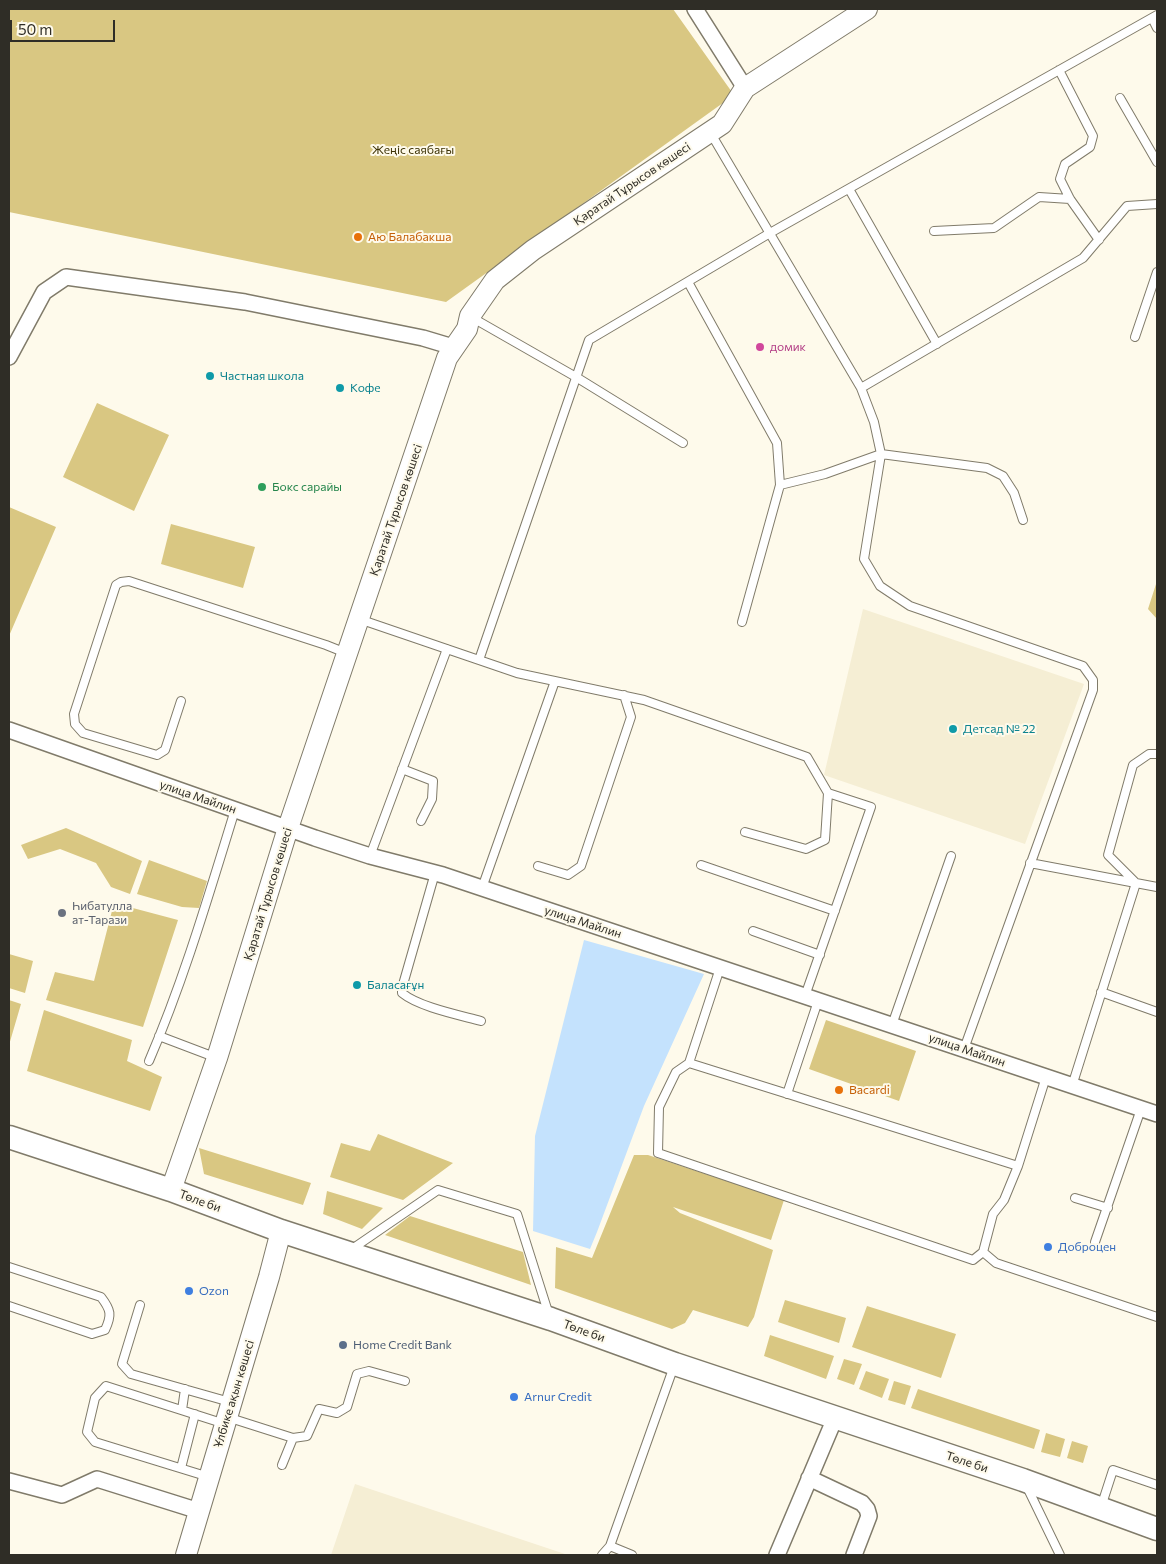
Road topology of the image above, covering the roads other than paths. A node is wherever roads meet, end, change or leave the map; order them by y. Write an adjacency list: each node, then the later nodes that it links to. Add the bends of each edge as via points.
1 (695, 9): 6 (street)
2 (866, 9): 6 (main road, Қаратай Тұрысов көшесі)
3 (1154, 17): 4 (lane); 5 (lane)
4 (1157, 28)
5 (1059, 70): 10 (lane); 11 (lane, via 1092,136 1090,147 1065,164 1060,179)
6 (745, 88): 8 (main road, Қаратай Тұрысов көшесі, via 722,124)
7 (1120, 98): 9 (lane)
8 (710, 132): 14 (lane); 18 (main road, Қаратай Тұрысов көшесі, via 533,250 494,280)
9 (1157, 162)
10 (849, 189): 14 (lane); 20 (lane)
11 (1070, 199): 13 (lane, via 1039,197 994,228); 15 (lane)
12 (1157, 204): 15 (lane, via 1127,206)
13 (934, 231)
14 (770, 234): 17 (lane); 24 (lane)
15 (1099, 240): 20 (lane, via 1083,258)
16 (1157, 272): 19 (lane)
17 (688, 282): 23 (lane, via 589,340); 27 (lane, via 777,443)
18 (470, 316): 21 (main road, Қаратай Тұрысов көшесі, via 467,329); 23 (lane)
19 (1135, 337)
20 (937, 344): 24 (lane)
21 (453, 347): 22 (street, via 245,302 66,277 44,292); 29 (main road, Қаратай Тұрысов көшесі)
22 (9, 357)
23 (576, 377): 25 (lane); 33 (lane)
24 (861, 388): 26 (lane)
25 (683, 443)
26 (882, 454): 27 (lane, via 825,474); 28 (lane, via 987,468 1004,476); 47 (lane, via 864,559 880,586 910,606 1083,666 1093,680)
27 (780, 485): 30 (lane)
28 (1023, 520)
29 (359, 619): 31 (lane); 32 (main road, Қаратай Тұрысов көшесі)
30 (742, 622)
31 (447, 649): 33 (lane); 39 (lane)
32 (348, 654): 36 (lane, via 129,581 121,582 112,594 74,714 75,724 83,733 157,755 165,750); 43 (main road, Қаратай Тұрысов көшесі)
33 (479, 660): 34 (lane)
34 (555, 681): 35 (lane); 53 (lane)
35 (624, 695): 40 (lane, via 695,716 807,756); 49 (lane, via 631,717 581,866 568,875)
36 (181, 701)
37 (9, 730): 41 (street, улица Майлин)
38 (1157, 754): 51 (lane, via 1149,754 1133,765 1108,855)
39 (402, 770): 42 (lane, via 433,781 432,799); 45 (lane)
40 (828, 793): 44 (lane, via 825,840 806,849); 54 (lane, via 871,807)
41 (235, 810): 43 (street, улица Майлин); 63 (lane, via 201,919)
42 (421, 821)
43 (288, 828): 45 (street, улица Майлин); 65 (main road, Қаратай Тұрысов көшесі)
44 (745, 832)
45 (370, 856): 50 (street, улица Майлин)
46 (951, 856): 62 (lane)
47 (1030, 863): 51 (lane); 64 (lane)
48 (701, 865): 54 (lane)
49 (538, 866)
50 (435, 873): 53 (street, улица Майлин); 61 (lane, via 402,993 421,1003)
51 (1136, 883): 52 (lane); 58 (lane)
52 (1157, 887)
53 (482, 888): 57 (street, улица Майлин)
54 (835, 911): 56 (lane)
55 (753, 931): 56 (lane)
56 (820, 955): 59 (lane)
57 (720, 968): 59 (street, улица Майлин); 67 (lane)
58 (1101, 992): 60 (lane); 69 (lane)
59 (812, 998): 62 (street, улица Майлин); 70 (lane)
60 (1157, 1012)
61 (481, 1021)
62 (892, 1025): 64 (street, улица Майлин)
63 (159, 1036): 65 (lane); 66 (lane)
64 (964, 1049): 68 (street, улица Майлин)
65 (217, 1058): 75 (main road, Қаратай Тұрысов көшесі)
66 (149, 1061)
67 (689, 1063): 70 (lane); 81 (lane, via 676,1072 659,1107 658,1153 974,1260)
68 (1046, 1077): 69 (street, улица Майлин); 74 (lane)
69 (1072, 1086): 71 (street, улица Майлин)
70 (787, 1094): 74 (lane)
71 (1141, 1108): 72 (street, улица Майлин); 77 (lane)
72 (1157, 1114)
73 (9, 1137): 75 (main road, Төле би)
74 (1018, 1166): 81 (lane, via 1004,1200 994,1214)
75 (171, 1190): 78 (main road, Төле би)
76 (1075, 1198): 77 (lane)
77 (1108, 1208): 79 (lane)
78 (281, 1231): 80 (main road, Төле би); 92 (main road, Ұлбике ақын көшесі)
79 (1095, 1242)
80 (348, 1252): 86 (main road, Төле би); 86 (lane, via 438,1190 517,1214)
81 (983, 1252): 85 (lane, via 996,1263)
82 (9, 1267): 84 (lane, via 102,1297 109,1308 110,1320 105,1330 92,1334)
83 (140, 1304): 89 (lane, via 122,1364 132,1374)
84 (9, 1306)
85 (1157, 1317)
86 (551, 1319): 87 (main road, Төле би)
87 (675, 1364): 93 (main road, Төле би); 105 (lane)
88 (405, 1381): 94 (lane, via 369,1371 358,1374 347,1407 336,1413 319,1409 308,1436)
89 (186, 1389): 90 (lane); 92 (lane)
90 (182, 1410): 91 (lane); 96 (lane, via 106,1386 95,1398 87,1432 95,1442)
91 (195, 1414): 92 (lane); 96 (lane)
92 (228, 1414): 94 (lane); 97 (main road, Ұлбике ақын көшесі)
93 (835, 1418): 98 (street); 99 (main road, Төле би)
94 (293, 1438): 95 (lane)
95 (282, 1465)
96 (181, 1468): 97 (lane)
97 (209, 1477): 103 (main road, Ұлбике ақын көшесі)
98 (810, 1478): 109 (street); 110 (street, via 862,1503 867,1509 869,1516)
99 (1023, 1480): 102 (main road, Төле би); 111 (lane)
100 (9, 1481): 103 (street, via 62,1496 98,1480)
101 (1157, 1485): 102 (lane, via 1113,1470)
102 (1100, 1509): 104 (main road, Төле би)
103 (199, 1510): 106 (main road, Ұлбике ақын көшесі)
104 (1157, 1528)
105 (610, 1546): 107 (lane); 108 (lane)
106 (186, 1555)
107 (602, 1555)
108 (632, 1555)
109 (777, 1555)
110 (854, 1555)
111 (1060, 1555)

